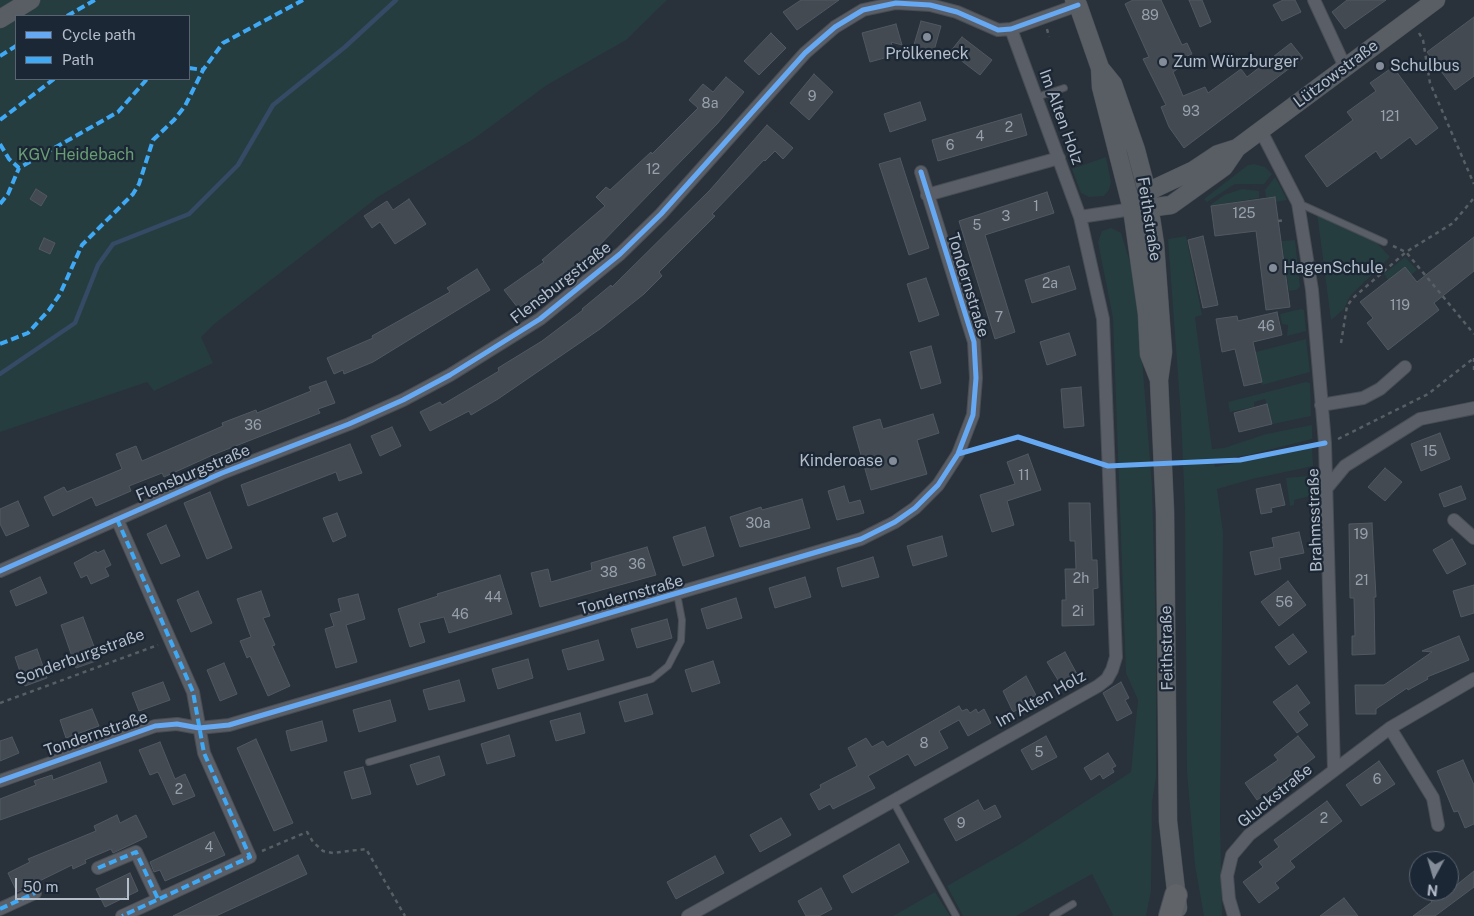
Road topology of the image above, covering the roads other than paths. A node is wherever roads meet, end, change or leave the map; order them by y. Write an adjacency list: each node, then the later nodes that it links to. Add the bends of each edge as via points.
1 (30, 0): 5 (main road)
2 (1314, 0): 7 (street)
3 (1436, 0): 7 (main road, Lützowstraße)
4 (1077, 2): 6 (street, Flensburgstraße); 8 (main road, Feithstraße)
5 (0, 19)
6 (1011, 29): 10 (street, Im Alten Holz); 25 (street, Flensburgstraße, via 998,30 957,12 912,3 878,5 863,10 835,27 805,53 662,214 620,254 540,319 403,400)
7 (1345, 67): 11 (main road, Lützowstraße)
8 (1100, 68): 15 (main road, Feithstraße, via 1113,84); 17 (main road, Feithstraße, via 1101,87)
9 (1064, 88): 10 (lane)
10 (1037, 97): 12 (street, Im Alten Holz)
11 (1261, 131): 15 (main road, Lützowstraße, via 1237,148 1224,167 1171,205); 16 (street, Brahmsstraße)
12 (1059, 158): 14 (street); 18 (street, Im Alten Holz)
13 (921, 172): 14 (street, Tondernstraße)
14 (927, 196): 29 (street, Tondernstraße, via 974,342 973,415 958,454 938,485 915,508 880,531)
15 (1149, 200): 17 (main road, Lützowstraße); 21 (main road, Feithstraße, via 1156,244 1163,352)
16 (1298, 203): 19 (lane); 22 (street, Brahmsstraße, via 1312,290)
17 (1132, 209): 18 (street); 21 (main road, Feithstraße, via 1147,314 1149,354)
18 (1080, 217): 36 (street, Im Alten Holz, via 1103,319 1116,656 1112,670 1108,679 1098,686)
19 (1386, 243)
20 (1404, 367): 22 (street, via 1380,389)
21 (1159, 380): 42 (main road, Feithstraße, via 1165,512 1168,821)
22 (1321, 405): 24 (street, Brahmsstraße)
23 (1474, 408): 24 (street, Brahmsstraße, via 1420,419 1345,466)
24 (1326, 489): 34 (street, Brahmsstraße)
25 (117, 519): 28 (street, Flensburgstraße); 31 (street, Sonderburgstraße, via 193,692)
26 (1454, 520): 27 (street)
27 (1474, 538)
28 (0, 571)
29 (677, 594): 31 (street, Tondernstraße, via 230,725); 33 (lane, Tondernstraße, via 682,620 681,641 668,666 652,679)
30 (1474, 679): 32 (street, Gluckstraße)
31 (199, 728): 35 (street, Tondernstraße, via 177,724 155,726); 40 (street, Sonderburgstraße, via 204,753 250,857)
32 (1390, 728): 34 (street, Gluckstraße); 37 (street, via 1433,798)
33 (369, 762)
34 (1334, 770): 48 (street, Gluckstraße, via 1249,835 1232,856 1227,876)
35 (0, 781)
36 (893, 801): 45 (street, Im Alten Holz); 46 (lane)
37 (1438, 826)
38 (98, 868): 40 (street, via 136,852)
39 (35, 893): 43 (street)
40 (158, 899): 44 (street)
41 (1073, 904): 47 (lane)
42 (1175, 909)
43 (4, 910)
44 (122, 916)
45 (688, 916)
46 (956, 916)
47 (1053, 916)
48 (1234, 916)

